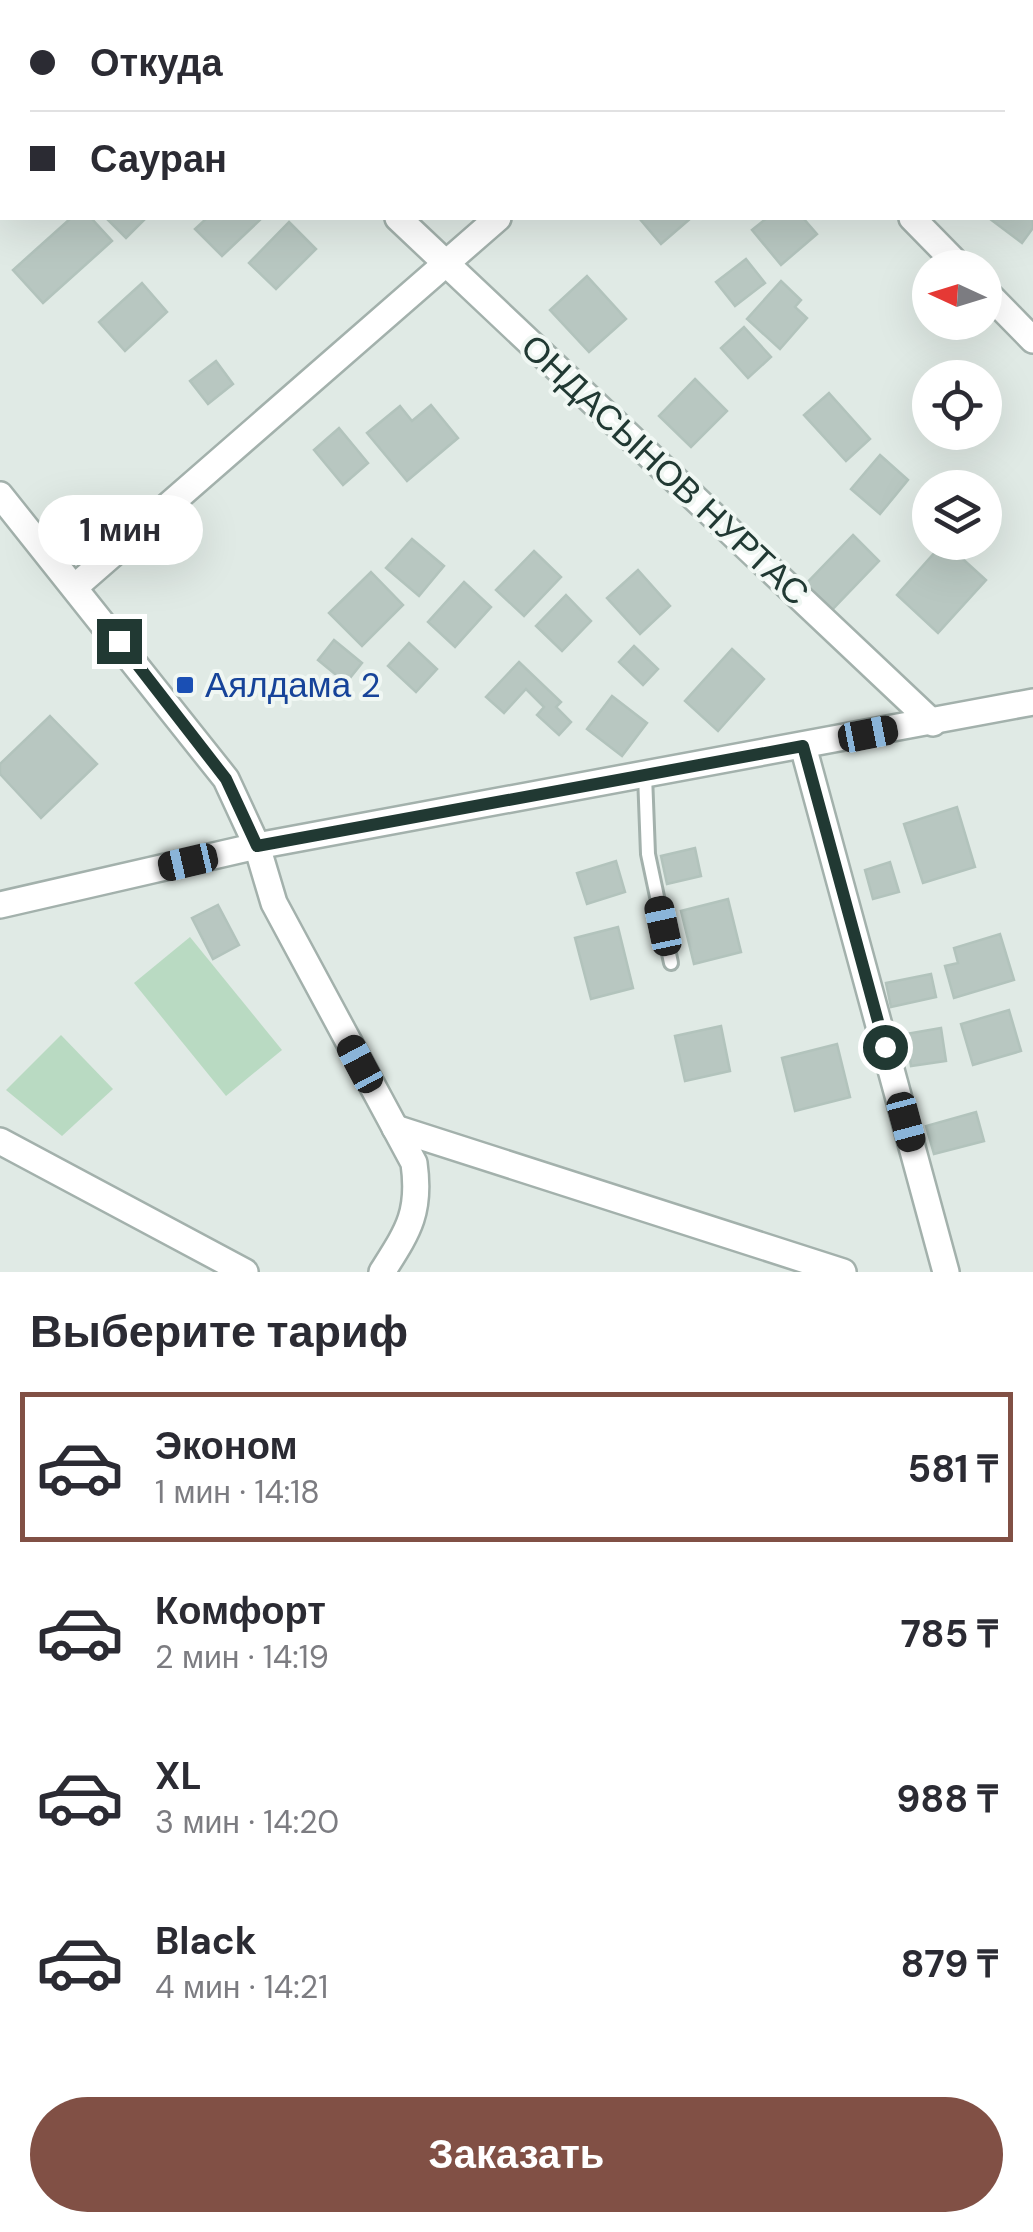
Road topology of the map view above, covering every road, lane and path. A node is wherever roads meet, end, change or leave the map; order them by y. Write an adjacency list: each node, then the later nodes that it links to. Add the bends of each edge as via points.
1 (400, 220): 5 (street, ОНДАСЫНОВ НУРТАС)
2 (496, 220): 5 (street)
3 (914, 220): 4 (street)
4 (943, 250)
5 (446, 263): 9 (street); 11 (street, ОНДАСЫНОВ НУРТАС)
6 (1002, 308): 7 (street)
7 (1033, 340)
8 (0, 495): 9 (street)
9 (76, 586): 14 (street, via 226,779)
10 (1033, 702): 11 (street)
11 (932, 722): 12 (street)
12 (803, 746): 13 (street); 22 (street)
13 (644, 775): 14 (street); 16 (lane, via 648,854)
14 (257, 846): 15 (street); 17 (street, via 274,903)
15 (5, 907)
16 (671, 963)
17 (395, 1128): 20 (street, via 414,1163 419,1199); 21 (street)
18 (0, 1141): 19 (street)
19 (245, 1272)
20 (382, 1272)
21 (843, 1272)
22 (946, 1272)

